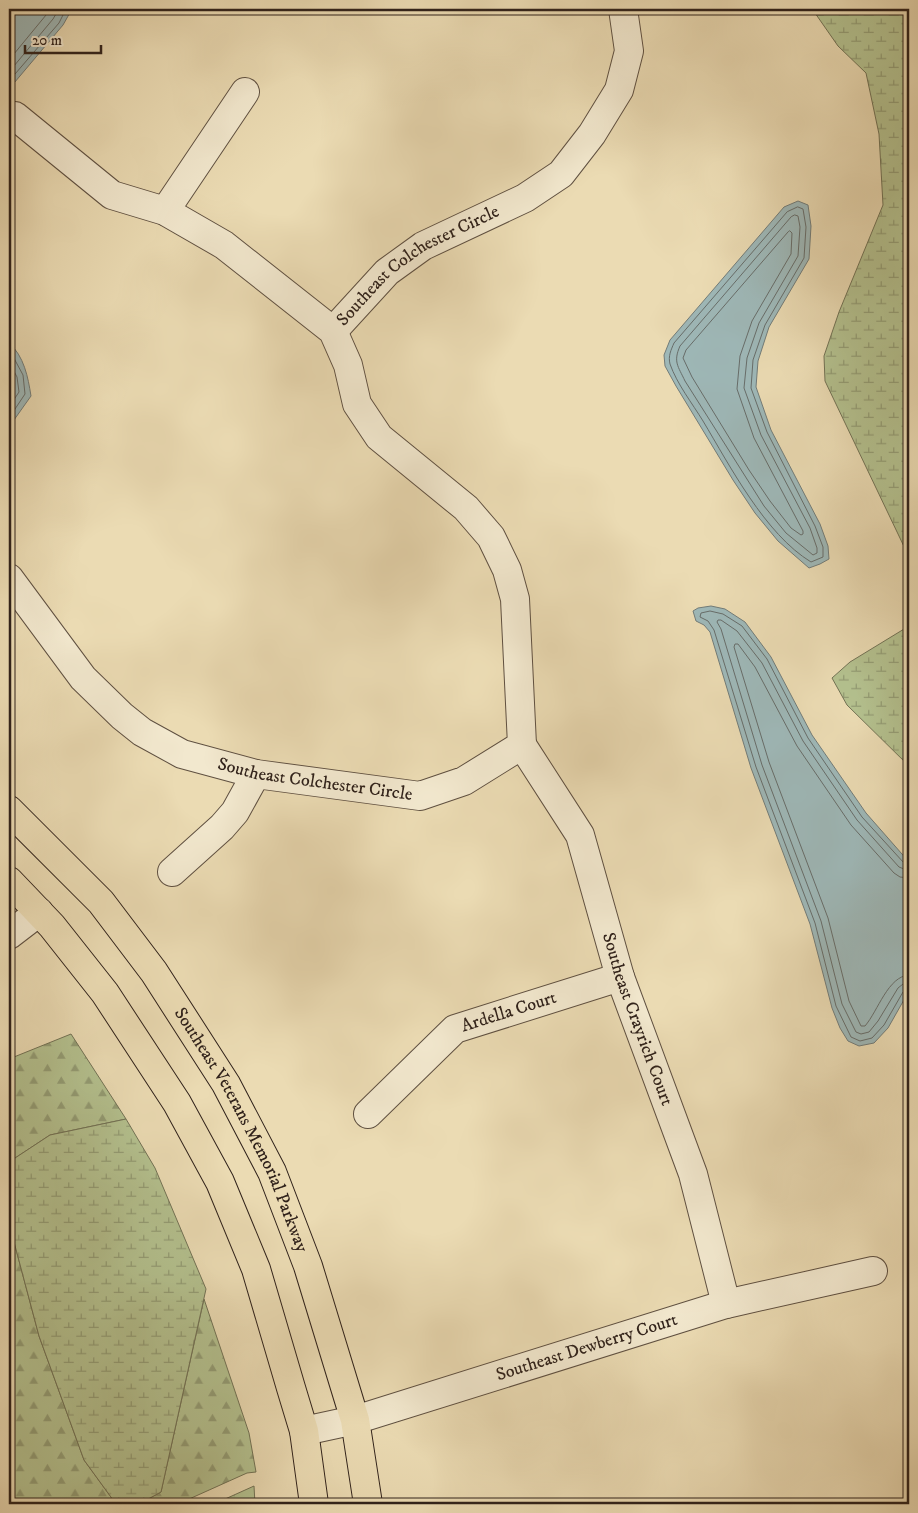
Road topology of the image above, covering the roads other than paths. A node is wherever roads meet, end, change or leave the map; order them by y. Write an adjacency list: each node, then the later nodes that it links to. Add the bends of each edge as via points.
1 (623, 9): 5 (street, Southeast Colchester Circle, via 628,51 619,90 592,134 561,174 524,198 424,246 387,272)
2 (245, 92): 4 (street)
3 (15, 116): 4 (street, via 112,195)
4 (165, 211): 5 (street, via 224,245)
5 (333, 331): 7 (street, Southeast Colchester Circle, via 348,365 357,404 379,437 466,508 491,537 507,570 515,599)
6 (9, 578): 8 (street, Southeast Colchester Circle, via 83,678 142,732 182,754)
7 (522, 745): 8 (street, Southeast Colchester Circle, via 464,781 420,796); 14 (street, Southeast Crayrich Court, via 580,834)
8 (256, 774): 10 (street, via 236,812)
9 (9, 810): 18 (main road, Southeast Veterans Memorial Parkway, via 100,902 154,972 226,1084 272,1172 308,1266)
10 (172, 872)
11 (9, 881): 12 (main road)
12 (39, 912): 13 (street); 19 (main road, via 105,993 177,1103 220,1182 256,1269)
13 (9, 935)
14 (620, 977): 15 (street, Ardella Court, via 455,1029); 17 (street, Southeast Crayrich Court, via 693,1174)
15 (368, 1114)
16 (873, 1271): 17 (street, Southeast Dewberry Court)
17 (726, 1304): 18 (street, Southeast Dewberry Court)
18 (355, 1420): 19 (street, Southeast Dewberry Court); 21 (main road, Southeast Veterans Memorial Parkway)
19 (304, 1431): 20 (main road)
20 (314, 1504)
21 (368, 1504)

